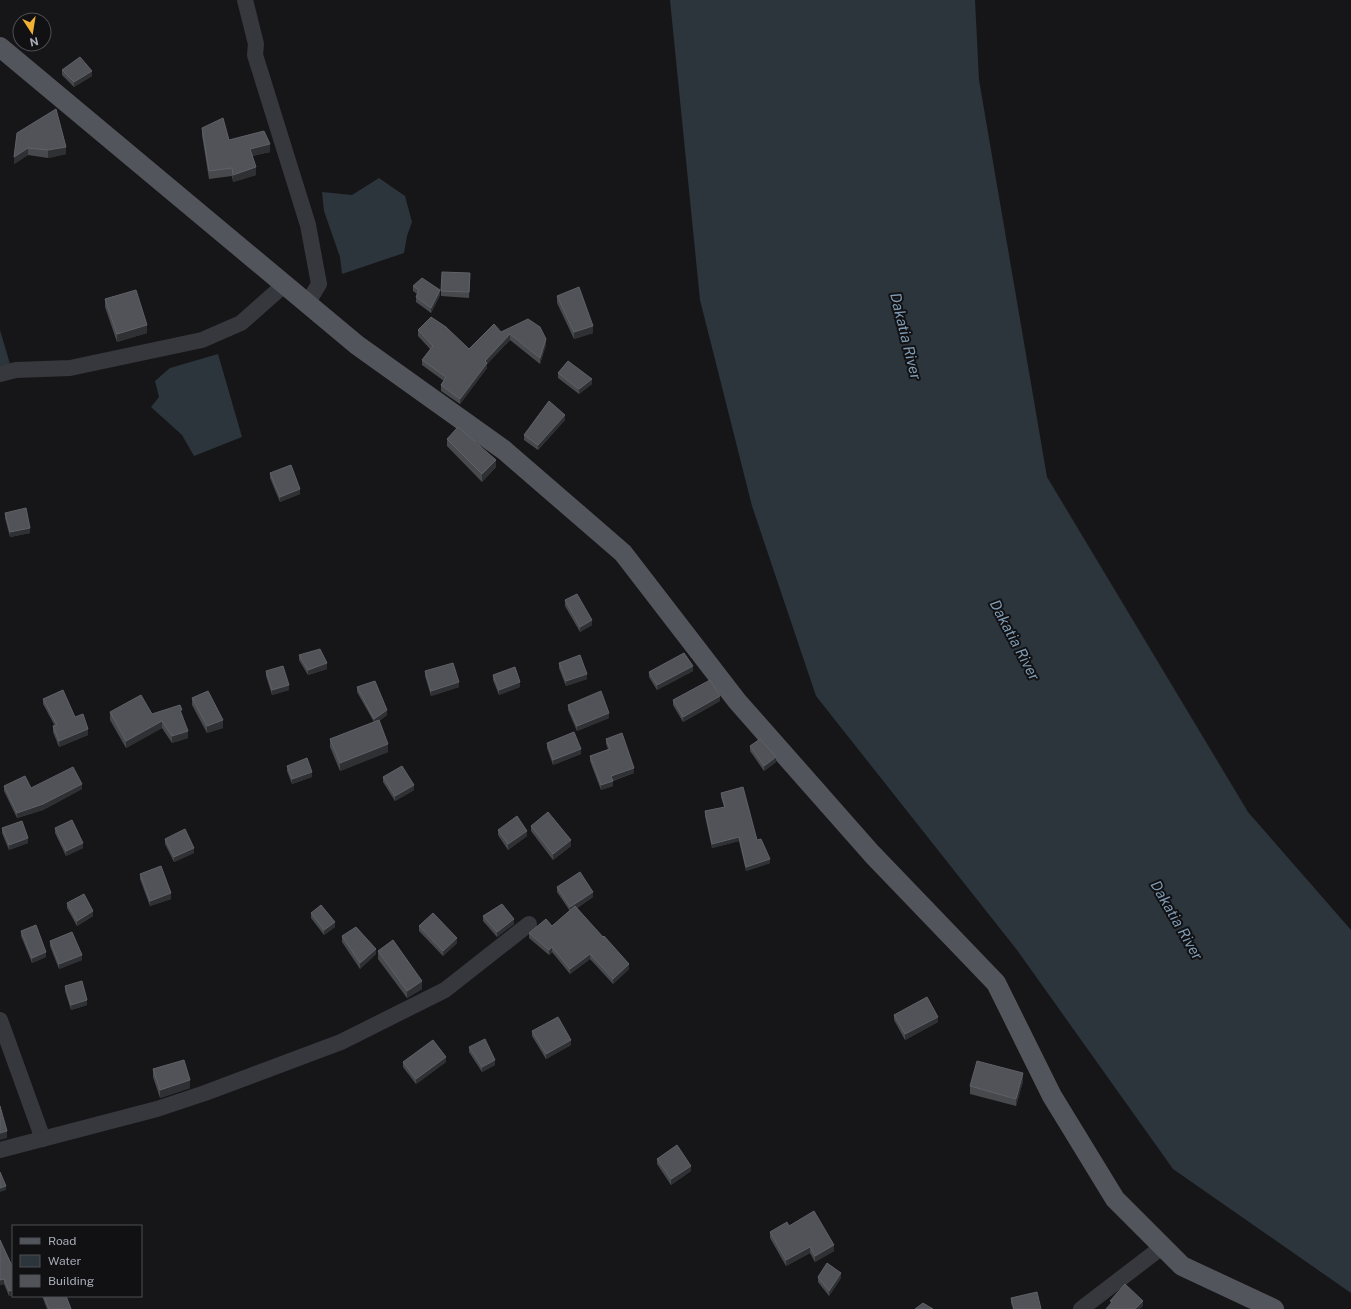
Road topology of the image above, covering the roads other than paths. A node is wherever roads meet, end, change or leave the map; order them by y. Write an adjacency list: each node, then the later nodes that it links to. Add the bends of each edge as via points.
1 (245, 0): 4 (street, via 256,44 255,55 308,225 319,284)
2 (0, 47): 3 (main road)
3 (284, 285): 4 (main road); 5 (street, via 241,322 202,340 70,368 16,370)
4 (307, 304): 10 (main road, via 357,345 504,450 623,553 737,701 872,854 996,983 1052,1096 1115,1199)
5 (0, 374)
6 (529, 924): 8 (street, via 444,990 341,1042 157,1109)
7 (0, 1020): 8 (street)
8 (42, 1139): 9 (street)
9 (0, 1150)
10 (1162, 1246): 11 (street); 12 (main road, via 1182,1266)
11 (1081, 1309)
12 (1274, 1309)

